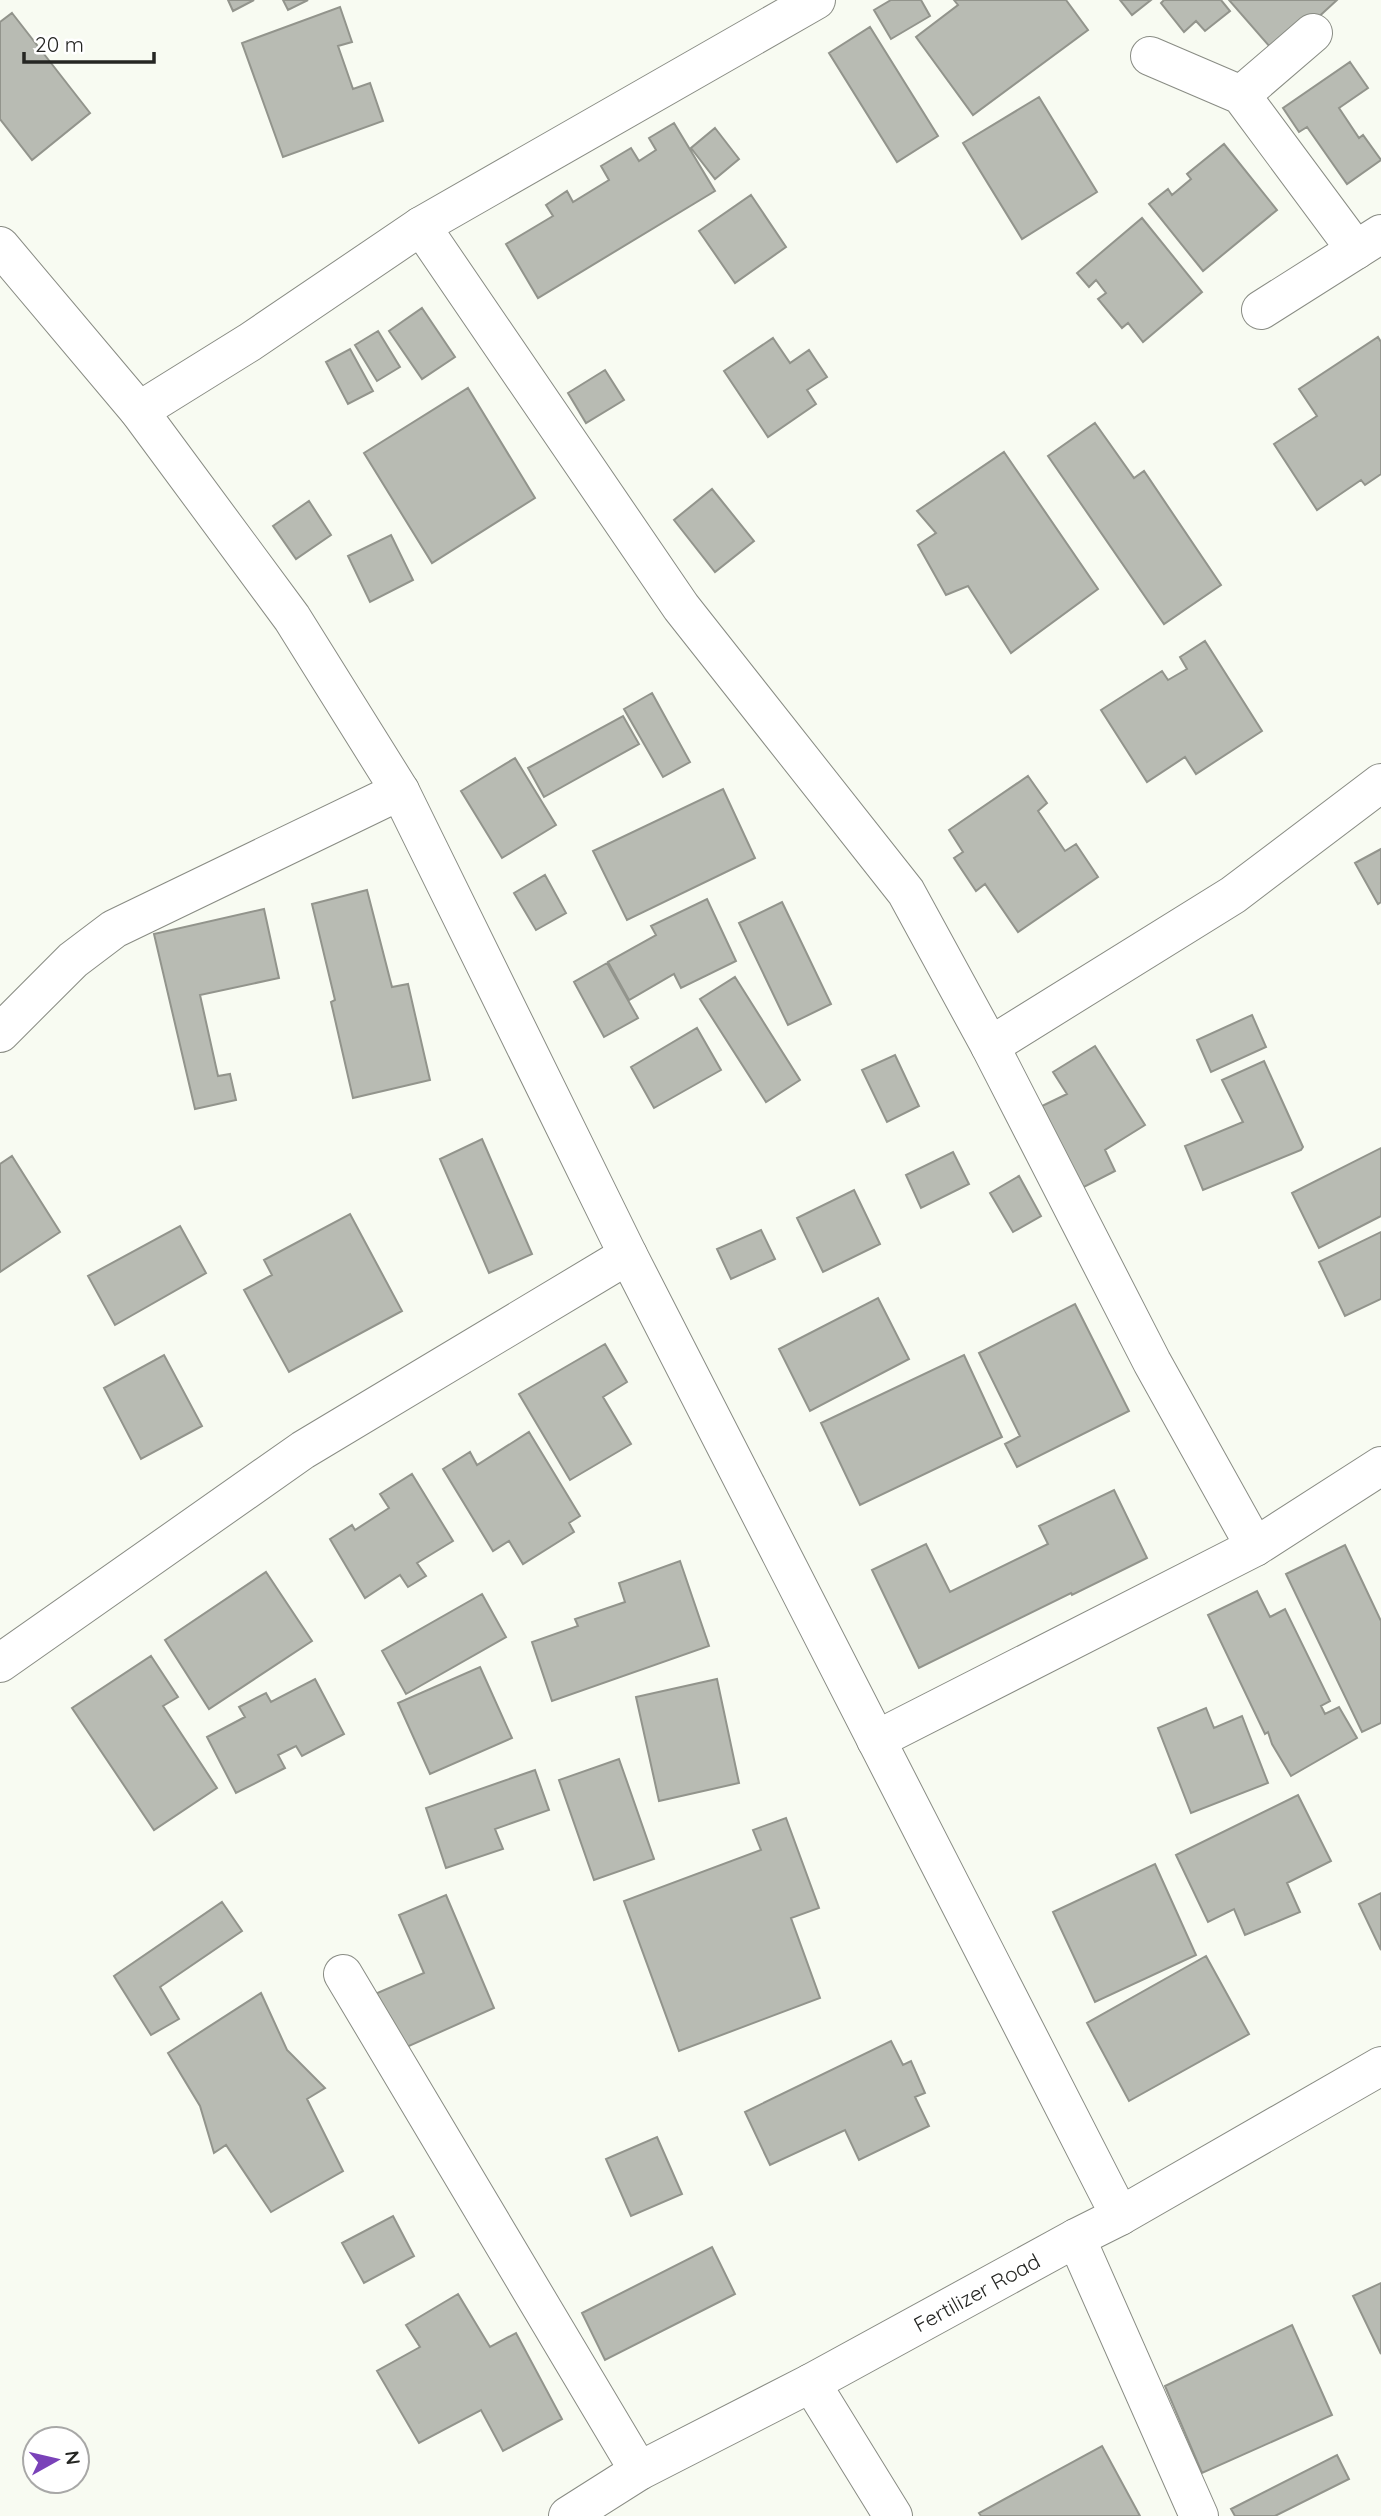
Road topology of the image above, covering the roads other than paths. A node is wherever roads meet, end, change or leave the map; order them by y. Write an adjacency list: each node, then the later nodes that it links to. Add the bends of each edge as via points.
1 (816, 0): 5 (street)
2 (1313, 33): 4 (street)
3 (1150, 55): 4 (street)
4 (1241, 94): 6 (street)
5 (421, 226): 9 (street); 13 (street, via 681,607 906,892)
6 (1369, 242): 8 (street)
7 (0, 246): 9 (street)
8 (1261, 310)
9 (139, 411): 11 (street, via 292,618)
10 (1381, 783): 13 (street, via 1233,895)
11 (400, 791): 12 (street, via 114,929 74,960); 14 (street)
12 (0, 1033)
13 (990, 1046): 16 (street, via 1152,1363)
14 (628, 1255): 17 (street, via 303,1450); 18 (street)
15 (1381, 1466): 16 (street)
16 (1255, 1547): 18 (street)
17 (0, 1663)
18 (876, 1740): 21 (street)
19 (343, 1974): 24 (street)
20 (1381, 2066): 21 (street, Fertilizer Road)
21 (1120, 2216): 22 (street, Fertilizer Road)
22 (1076, 2238): 23 (street, Fertilizer Road); 27 (street)
23 (811, 2383): 24 (street, Fertilizer Road); 26 (street)
24 (639, 2471): 25 (street, Fertilizer Road)
25 (568, 2516)
26 (893, 2516)
27 (1199, 2516)

